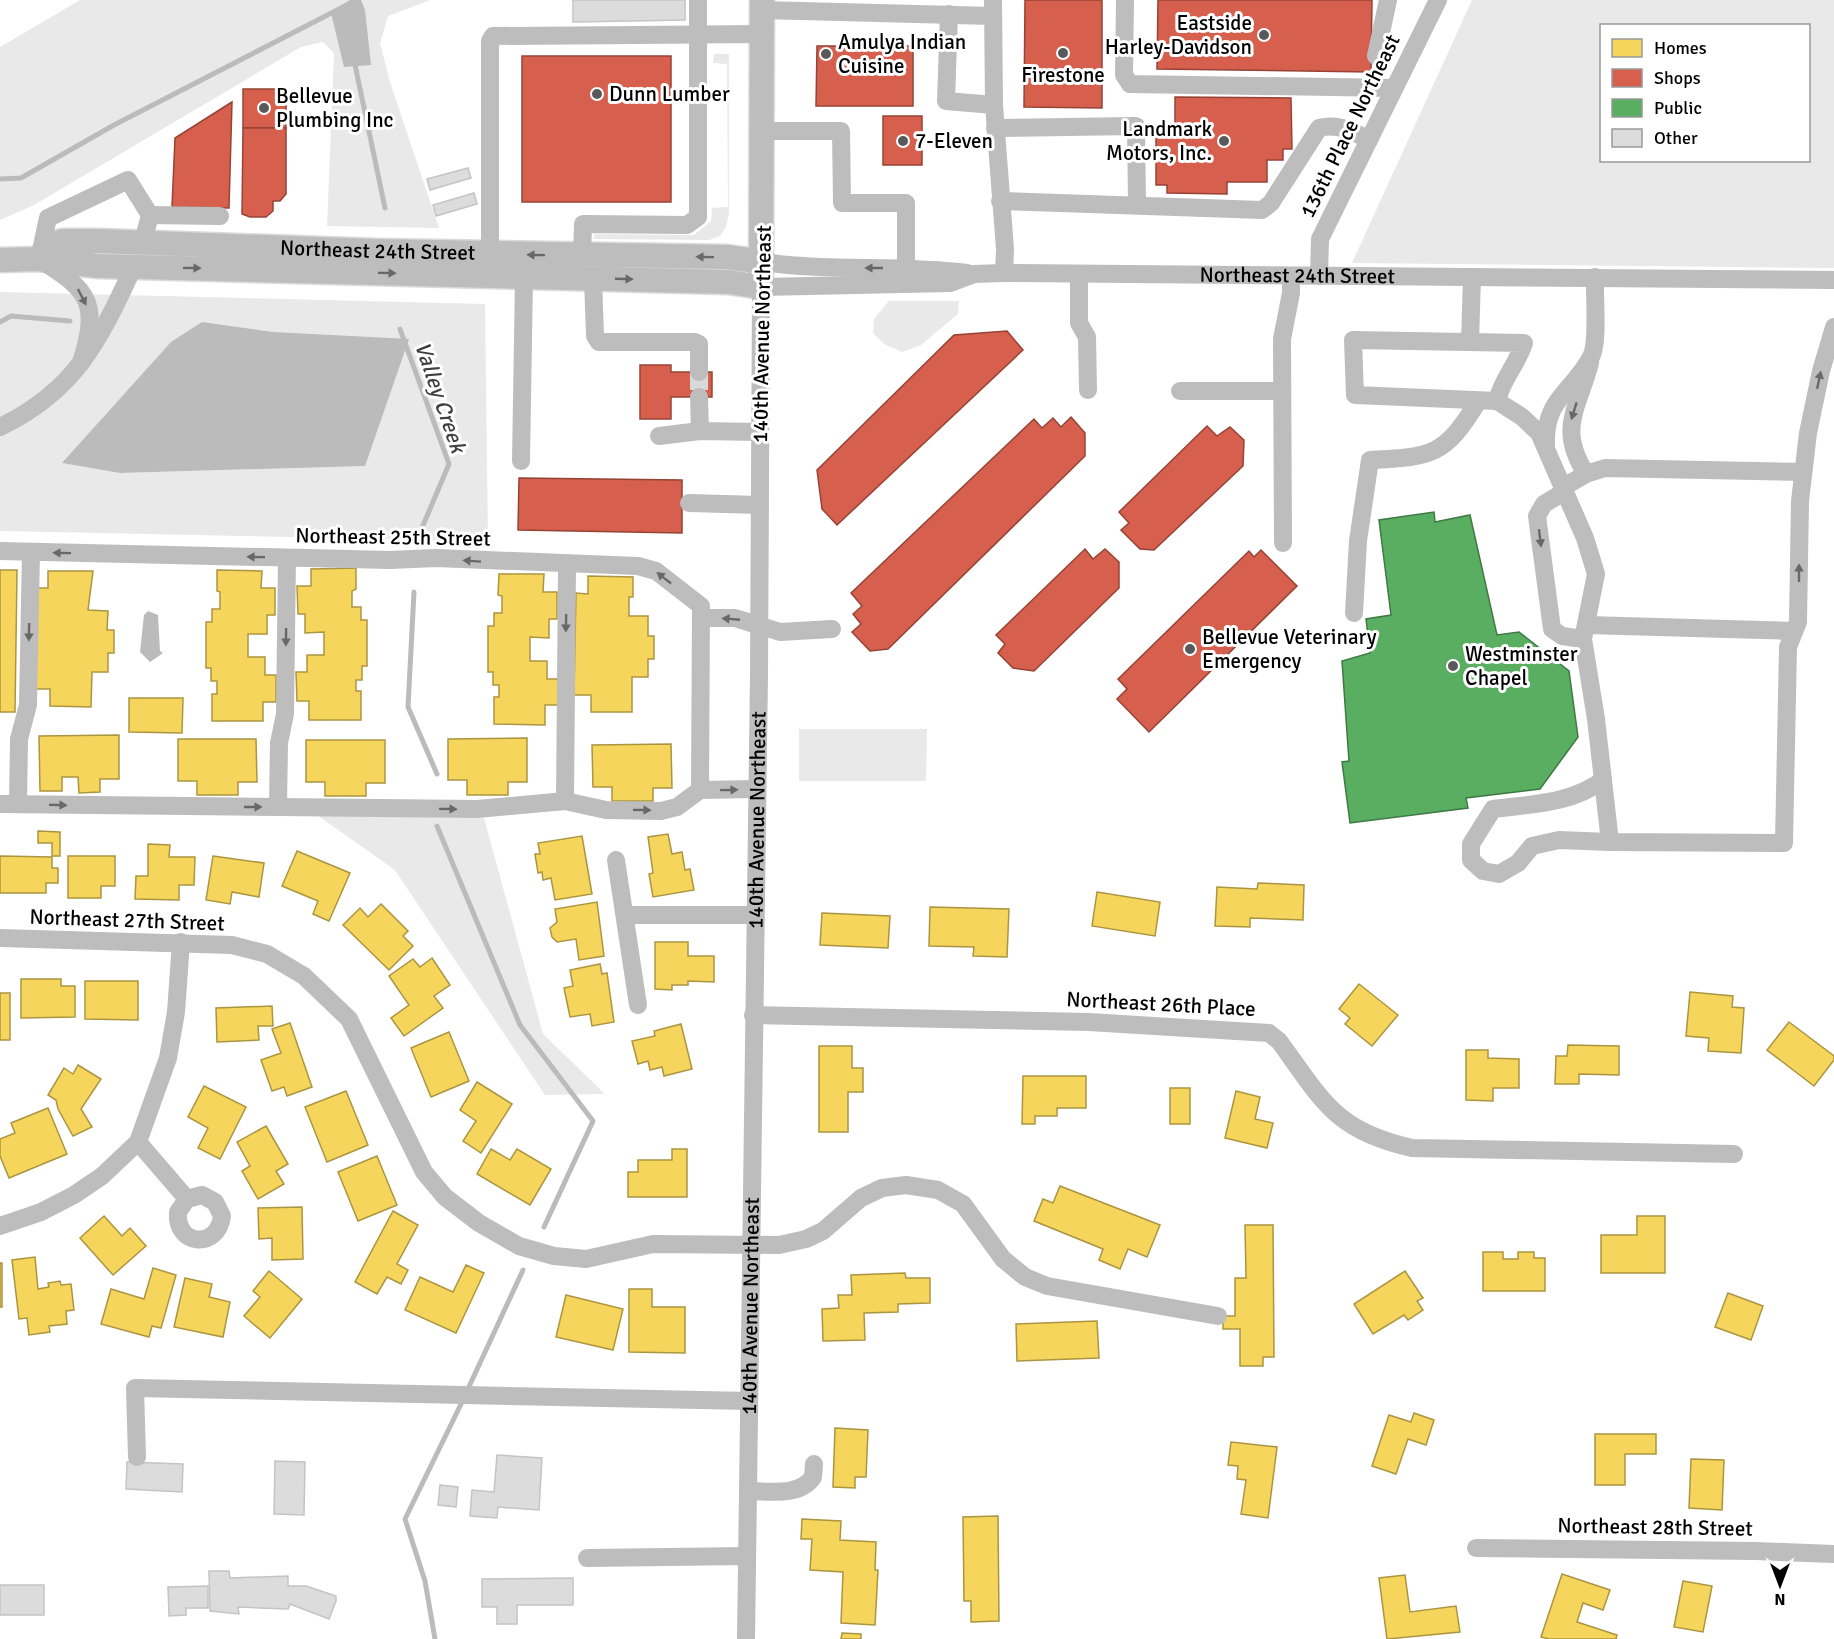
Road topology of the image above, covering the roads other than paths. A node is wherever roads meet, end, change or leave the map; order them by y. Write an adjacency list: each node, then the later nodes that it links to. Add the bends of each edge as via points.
1 (698, 0): 9 (street)
2 (1125, 0): 11 (street, via 1124,75 1130,84)
3 (1388, 0): 10 (street)
4 (1438, 0): 11 (street, 136th Place Northeast)
5 (829, 6): 7 (street); 8 (street)
6 (993, 8): 7 (street); 12 (street)
7 (949, 14): 12 (street, via 946,102)
8 (762, 15): 9 (street); 14 (main road, 140th Avenue Northeast)
9 (698, 34): 22 (street, via 493,36); 23 (street, via 698,217 687,225 583,224)
10 (1376, 56)
11 (1394, 88): 15 (street, 136th Place Northeast)
12 (994, 105): 13 (street)
13 (995, 128): 16 (street); 17 (street, via 1136,126)
14 (763, 131): 26 (main road, 140th Avenue Northeast); 28 (street, via 841,131 842,203 906,202)
15 (1369, 140): 17 (street, via 1347,129 1330,125 1319,128 1271,203 1262,210); 33 (street, 136th Place Northeast, via 1320,239)
16 (1000, 201): 17 (street); 29 (street)
17 (1137, 205)
18 (150, 215): 19 (street); 20 (street); 24 (street, via 128,180 48,218)
19 (220, 216)
20 (143, 242): 21 (main road, Northeast 24th Street); 24 (main road, Northeast 24th Street, via 62,241)
21 (239, 246): 22 (main road, Northeast 24th Street); 27 (main road, via 226,252 147,250)
22 (490, 254): 23 (main road, Northeast 24th Street, one-way to 22)
23 (582, 256): 26 (main road, Northeast 24th Street, one-way to 23, via 727,257)
24 (39, 259): 25 (main road); 27 (main road); 43 (street, one-way to 43, via 76,285 86,302 91,330)
25 (0, 260)
26 (763, 262): 28 (street, one-way to 26, via 795,267); 39 (main road, 140th Avenue Northeast)
27 (134, 267): 34 (main road, one-way to 34); 43 (street, via 94,348)
28 (906, 268): 30 (street)
29 (1004, 273): 30 (street, Northeast 24th Street); 31 (street, Northeast 24th Street)
30 (974, 274): 39 (street, Northeast 24th Street, via 950,283)
31 (1079, 274): 32 (street, Northeast 24th Street); 45 (street, via 1079,323 1087,337)
32 (1291, 276): 33 (street, Northeast 24th Street); 47 (street, via 1282,339)
33 (1319, 276): 35 (street, Northeast 24th Street)
34 (524, 277): 37 (main road); 58 (street)
35 (1472, 277): 36 (street, Northeast 24th Street); 41 (street)
36 (1594, 277): 38 (street, Northeast 24th Street); 42 (street)
37 (593, 279): 39 (main road, one-way to 39, via 728,282); 44 (street, via 595,336 599,342 695,342 699,344)
38 (1834, 280)
39 (761, 287): 55 (street, 140th Avenue Northeast)
40 (1834, 327): 59 (street, one-way to 40, via 1818,382)
41 (1470, 342): 49 (street, via 1353,340 1355,395); 50 (street, via 1524,344 1501,384)
42 (1592, 356): 51 (street); 60 (street, one-way to 60, via 1572,414 1569,436)
43 (81, 363): 53 (street, via 58,389 23,416)
44 (699, 372)
45 (1088, 390)
46 (1180, 391): 47 (street)
47 (1282, 391): 64 (street)
48 (699, 397): 54 (street)
49 (1478, 401): 50 (street); 69 (street, via 1460,432 1430,454 1370,460 1358,541)
50 (1497, 401): 52 (street)
51 (1551, 410): 52 (street, via 1535,418); 57 (street, via 1545,426)
52 (1522, 417): 57 (street, via 1539,433)
53 (0, 427)
54 (700, 431): 55 (street); 56 (street)
55 (760, 432): 63 (street, 140th Avenue Northeast)
56 (659, 436)
57 (1546, 451): 61 (street)
58 (521, 461)
59 (1803, 472): 60 (street, via 1605,468); 73 (street, one-way to 59, via 1798,622)
60 (1586, 474): 61 (street)
61 (1563, 490): 74 (street, via 1596,574); 74 (street, one-way to 74, via 1544,504 1537,516 1551,629 1562,636)
62 (689, 504): 63 (street)
63 (760, 505): 71 (street, 140th Avenue Northeast)
64 (1283, 543)
65 (0, 551): 66 (street, Northeast 25th Street)
66 (31, 552): 67 (street, Northeast 25th Street, one-way to 66); 79 (street, one-way to 79, via 28,705)
67 (287, 558): 68 (street, Northeast 25th Street, one-way to 67, via 436,558); 80 (street, one-way to 80, via 285,714 279,743)
68 (567, 565): 70 (street, Northeast 25th Street, one-way to 68, via 701,606 656,571 638,566); 78 (street, one-way to 78)
69 (1354, 613)
70 (701, 618): 71 (street, one-way to 70, via 735,618); 77 (street)
71 (759, 625): 72 (street, via 780,632); 76 (street, 140th Avenue Northeast)
72 (832, 629)
73 (1794, 631): 74 (street); 81 (street, via 1788,646 1784,843)
74 (1585, 632): 75 (street)
75 (1603, 780): 81 (street); 81 (street, via 1587,792 1562,801 1493,809 1471,844 1471,860 1483,871 1500,874 1532,846 1559,840)
76 (757, 789): 77 (street, one-way to 76); 84 (street, 140th Avenue Northeast)
77 (700, 790): 78 (street, one-way to 77, via 606,810 661,811 677,807)
78 (565, 801): 80 (street, one-way to 78, via 477,809)
79 (9, 804): 80 (street, one-way to 80)
80 (278, 807)
81 (1610, 842)
82 (616, 860): 83 (street)
83 (626, 915): 84 (street); 87 (street)
84 (754, 915): 88 (street, 140th Avenue Northeast)
85 (0, 938): 86 (street, Northeast 27th Street)
86 (181, 942): 89 (street, via 168,1058); 93 (street, Northeast 27th Street, via 232,945 267,954 304,976 327,996 349,1018 424,1172 445,1197 519,1246 554,1257 586,1259 653,1244)
87 (638, 1005)
88 (753, 1015): 90 (street, Northeast 26th Place, via 1089,1022 1269,1033 1330,1110 1353,1128 1381,1141 1412,1148); 93 (street, 140th Avenue Northeast)
89 (138, 1142): 91 (street); 92 (street, via 75,1195)
90 (1734, 1154)
91 (187, 1199)
92 (0, 1226)
93 (751, 1245): 94 (street, Northeast 27th Street, via 779,1245 806,1239 823,1231 861,1198 882,1188 906,1185 938,1190 963,1204 1004,1259 1025,1276 1047,1286); 95 (street, 140th Avenue Northeast)
94 (1218, 1316)
95 (749, 1401): 96 (street, via 135,1388); 98 (street, 140th Avenue Northeast)
96 (137, 1457)
97 (814, 1464): 98 (street, via 813,1477 802,1488)
98 (748, 1491): 101 (street, 140th Avenue Northeast)
99 (1476, 1548): 100 (street, Northeast 28th Street)
100 (1834, 1554)
101 (747, 1556): 102 (street); 103 (street, 140th Avenue Northeast)
102 (587, 1558)
103 (746, 1639)

